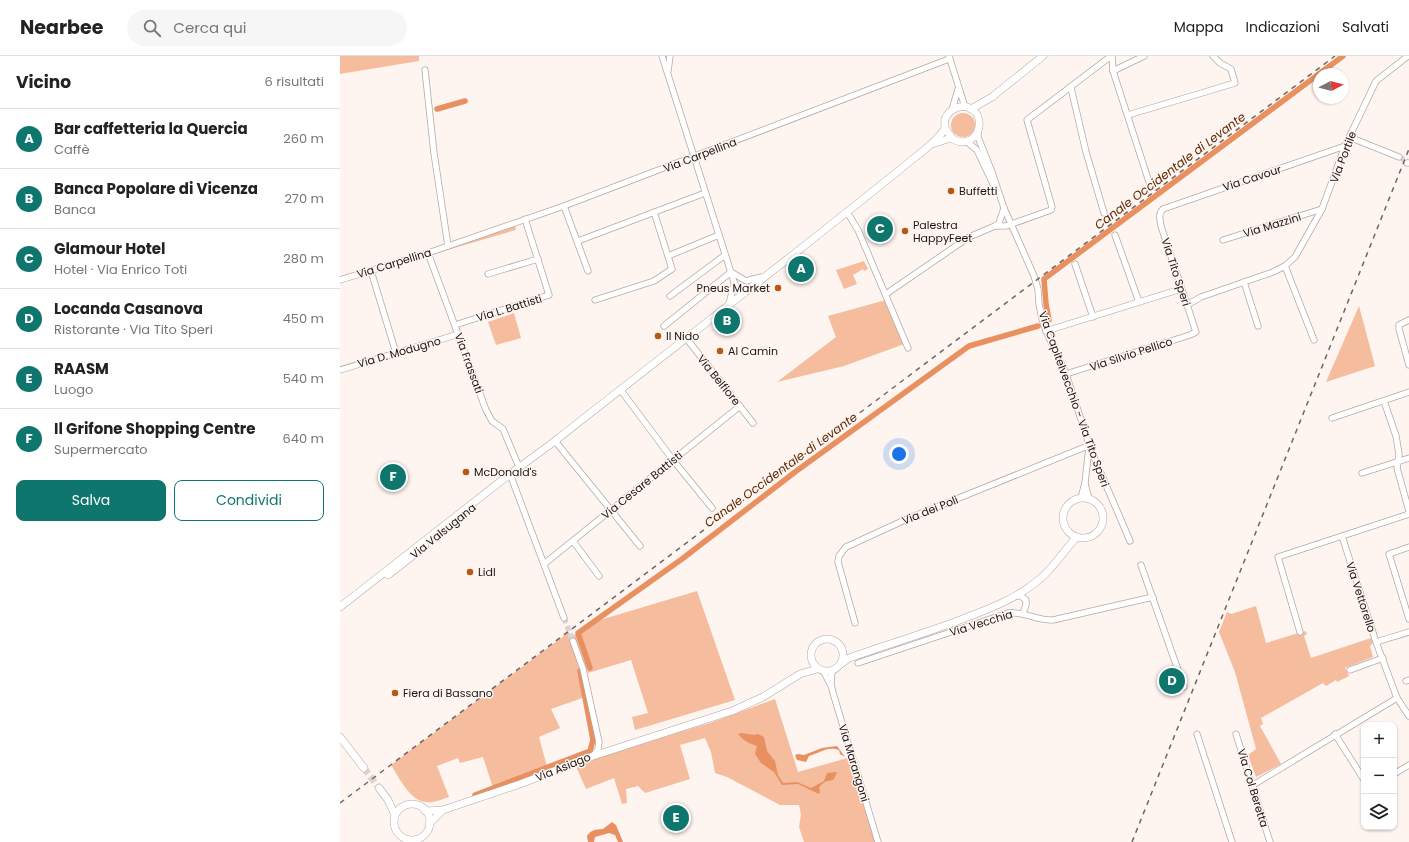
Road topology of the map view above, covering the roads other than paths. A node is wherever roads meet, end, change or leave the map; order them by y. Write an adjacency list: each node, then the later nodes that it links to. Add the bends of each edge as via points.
1 (662, 56): 11 (street)
2 (670, 56): 11 (street)
3 (1043, 56): 14 (main road)
4 (1111, 56): 10 (street); 13 (street)
5 (1144, 56): 10 (street)
6 (1213, 56): 17 (street, via 1231,69 1235,82)
7 (1408, 56): 22 (street, Via Portile, via 1376,81)
8 (949, 58): 12 (street); 26 (street, Via Carpellina)
9 (425, 70): 45 (street)
10 (1113, 71): 17 (street)
11 (668, 73): 26 (street)
12 (958, 87): 15 (street); 16 (street)
13 (1071, 88): 37 (street); 39 (street, via 1027,120 1052,209)
14 (992, 97): 15 (main road); 18 (main road)
15 (968, 108): 16 (main road); 18 (main road)
16 (952, 110): 19 (main road, via 946,118)
17 (1128, 115): 28 (street)
18 (978, 117): 20 (main road)
19 (945, 128): 21 (main road); 24 (main road)
20 (978, 132): 23 (main road); 29 (street)
21 (951, 138): 23 (main road); 24 (main road)
22 (1349, 138): 25 (street, Via Portile); 27 (street)
23 (966, 141): 29 (street, via 977,150)
24 (930, 145): 35 (main road)
25 (1345, 146): 33 (street, Via Portile); 36 (street, Via Cavour, via 1168,206)
26 (693, 158): 30 (street); 31 (street, Via Carpellina)
27 (1397, 158)
28 (1150, 185)
29 (997, 189): 32 (street, Via Capitelvecchio - Via Tito Speri)
30 (705, 193): 34 (street); 41 (street)
31 (564, 206): 38 (street, Via Carpellina); 44 (street)
32 (1004, 208): 39 (street, Via Capitelvecchio - Via Tito Speri); 40 (street, via 999,223)
33 (1322, 209): 43 (street, Via Mazzini); 51 (street, Via Portile, via 1303,246)
34 (654, 212): 44 (street); 48 (street)
35 (847, 212): 56 (main road); 62 (street)
36 (1160, 212): 60 (street, Via Tito Speri)
37 (1104, 214)
38 (525, 219): 45 (street, Via Carpellina); 49 (street, Via L. Battisti)
39 (1012, 223): 40 (street); 73 (street, Via Capitelvecchio - Via Tito Speri, via 1037,284)
40 (995, 226): 62 (street, via 969,237)
41 (719, 235): 47 (street); 48 (street)
42 (1115, 235): 65 (street)
43 (1223, 240)
44 (578, 241): 53 (street)
45 (448, 246): 46 (street, Via Carpellina)
46 (428, 253): 52 (street, Via Carpellina); 70 (street, Via Frassati)
47 (725, 255): 55 (street); 63 (street)
48 (668, 256): 64 (street, via 672,270 663,277)
49 (538, 258): 54 (street); 70 (street, Via L. Battisti, via 550,295)
50 (1075, 264): 68 (street)
51 (1285, 266): 59 (street, Via Portile); 77 (street)
52 (370, 271): 57 (street, Via Carpellina); 79 (street)
53 (588, 271)
54 (488, 274)
55 (733, 274): 56 (street, via 751,281); 58 (street); 61 (street); 71 (street)
56 (765, 276): 61 (main road)
57 (340, 280)
58 (734, 282): 61 (street); 66 (street)
59 (1244, 282): 67 (street, Via Portile, via 1201,297); 72 (street)
60 (1181, 289): 65 (street); 67 (street, Via Tito Speri)
61 (743, 293): 66 (main road)
62 (886, 294): 78 (street)
63 (670, 296)
64 (595, 300)
65 (1139, 302): 68 (street)
66 (729, 304): 76 (main road)
67 (1187, 306): 74 (street, Via Tito Speri)
68 (1093, 317): 73 (street)
69 (1409, 320): 80 (street, via 1399,325 1399,329)
70 (455, 324): 75 (street, Via Frassati)
71 (664, 326)
72 (1258, 326)
73 (1046, 331): 82 (street, Via Capitelvecchio - Via Tito Speri)
74 (1196, 332): 82 (street, Via Silvio Pellico)
75 (459, 334): 79 (street, Via D. Modugno); 95 (street, Via Frassati, via 486,410 492,421 503,429)
76 (686, 338): 83 (main road); 86 (street, Via Belfiore)
77 (1314, 340)
78 (908, 348)
79 (396, 353): 81 (street, Via D. Modugno)
80 (1409, 365)
81 (340, 370)
82 (1066, 374): 90 (street, Via Capitelvecchio - Via Tito Speri)
83 (620, 389): 89 (main road); 93 (street)
84 (1409, 392): 85 (street)
85 (1384, 401): 87 (street); 94 (street, via 1396,436)
86 (740, 406): 88 (street, Via Belfiore); 93 (street, Via Cesare Battisti)
87 (1332, 418)
88 (753, 423)
89 (555, 441): 91 (main road); 102 (street)
90 (1090, 445): 98 (street); 109 (street, Via Capitelvecchio - Via Tito Speri); 125 (street, Via dei Poli, via 846,547 838,562)
91 (545, 449): 95 (main road); 97 (main road, Via Valsugana)
92 (1409, 458): 94 (street)
93 (673, 460): 101 (street); 102 (street, Via Cesare Battisti)
94 (1398, 461): 96 (street); 103 (street, via 1397,468)
95 (519, 467): 97 (main road)
96 (1362, 473)
97 (511, 476): 113 (street); 120 (main road); 121 (main road, Via Valsugana)
98 (1085, 483): 99 (street); 100 (street)
99 (1081, 498): 100 (main road); 105 (main road, via 1070,503 1064,512 1064,523)
100 (1089, 499): 107 (main road, via 1100,509 1102,524 1091,536)
101 (712, 508)
102 (611, 510): 108 (street, Via Cesare Battisti); 110 (street)
103 (1409, 510)
104 (1409, 514): 106 (street)
105 (1070, 532): 107 (main road); 112 (main road)
106 (1342, 536): 126 (street, via 1278,557); 129 (street, Via Vettorello)
107 (1077, 537): 112 (main road)
108 (572, 541): 113 (street, Via Cesare Battisti); 115 (street)
109 (1130, 541)
110 (640, 546)
111 (1409, 547): 124 (street, via 1389,554)
112 (1066, 548): 116 (main road, via 1052,568)
113 (544, 564): 123 (street)
114 (1141, 565): 118 (street)
115 (598, 576)
116 (1030, 586): 117 (main road); 119 (street)
117 (1015, 596): 119 (street, via 1021,596); 133 (main road, via 984,611)
118 (1153, 597): 122 (street, Via Vecchia, via 1054,620); 140 (street)
119 (1026, 600): 122 (street)
120 (340, 607)
121 (340, 612)
122 (1023, 613): 133 (street, Via Vecchia, via 1008,613)
123 (564, 618)
124 (1409, 619)
125 (855, 623)
126 (1300, 632)
127 (1409, 632): 129 (street)
128 (573, 641): 147 (street, Via Asiago, via 583,669)
129 (1376, 642): 132 (street, Via Vettorello)
130 (841, 648): 131 (main road, via 835,641 822,640 812,648); 133 (main road); 134 (main road)
131 (810, 658): 135 (main road); 138 (main road)
132 (1383, 658): 136 (street); 141 (street, Via Vettorello)
133 (856, 660): 134 (main road)
134 (841, 664): 137 (main road)
135 (820, 670): 137 (main road); 138 (main road); 139 (street, Via Marangoni)
136 (1350, 670)
137 (832, 671): 139 (street, Via Marangoni)
138 (800, 674): 148 (main road, via 763,697 732,710)
139 (830, 684): 164 (street, Via Marangoni)
140 (1184, 687)
141 (1397, 698): 142 (street, Via Vettorello); 145 (street)
142 (1409, 716)
143 (1197, 734): 165 (street)
144 (1236, 734): 154 (street, Via Col Beretta)
145 (1336, 734): 153 (street); 154 (street)
146 (340, 737): 151 (main road)
147 (599, 742): 148 (street, Via Asiago); 149 (street, Via Asiago)
148 (608, 751): 149 (main road)
149 (593, 756): 159 (main road, Via Asiago)
150 (1409, 765): 152 (street)
151 (364, 768)
152 (1397, 772)
153 (1361, 775)
154 (1253, 785): 166 (street, Via Col Beretta, via 1252,790)
155 (379, 788): 156 (main road, Via Asiago)
156 (388, 800): 157 (main road, Via Asiago); 160 (main road, Via Asiago)
157 (403, 806): 158 (main road, Via Asiago, via 415,805); 160 (main road)
158 (425, 810): 159 (main road, Via Asiago); 161 (main road)
159 (443, 810): 161 (main road, Via Asiago)
160 (395, 815): 162 (main road, Via Asiago, via 394,826)
161 (429, 824): 163 (main road, Via Asiago, via 424,834)
162 (406, 840): 163 (main road, Via Asiago)
163 (414, 841)
164 (878, 842)
165 (1232, 842)
166 (1270, 842)

